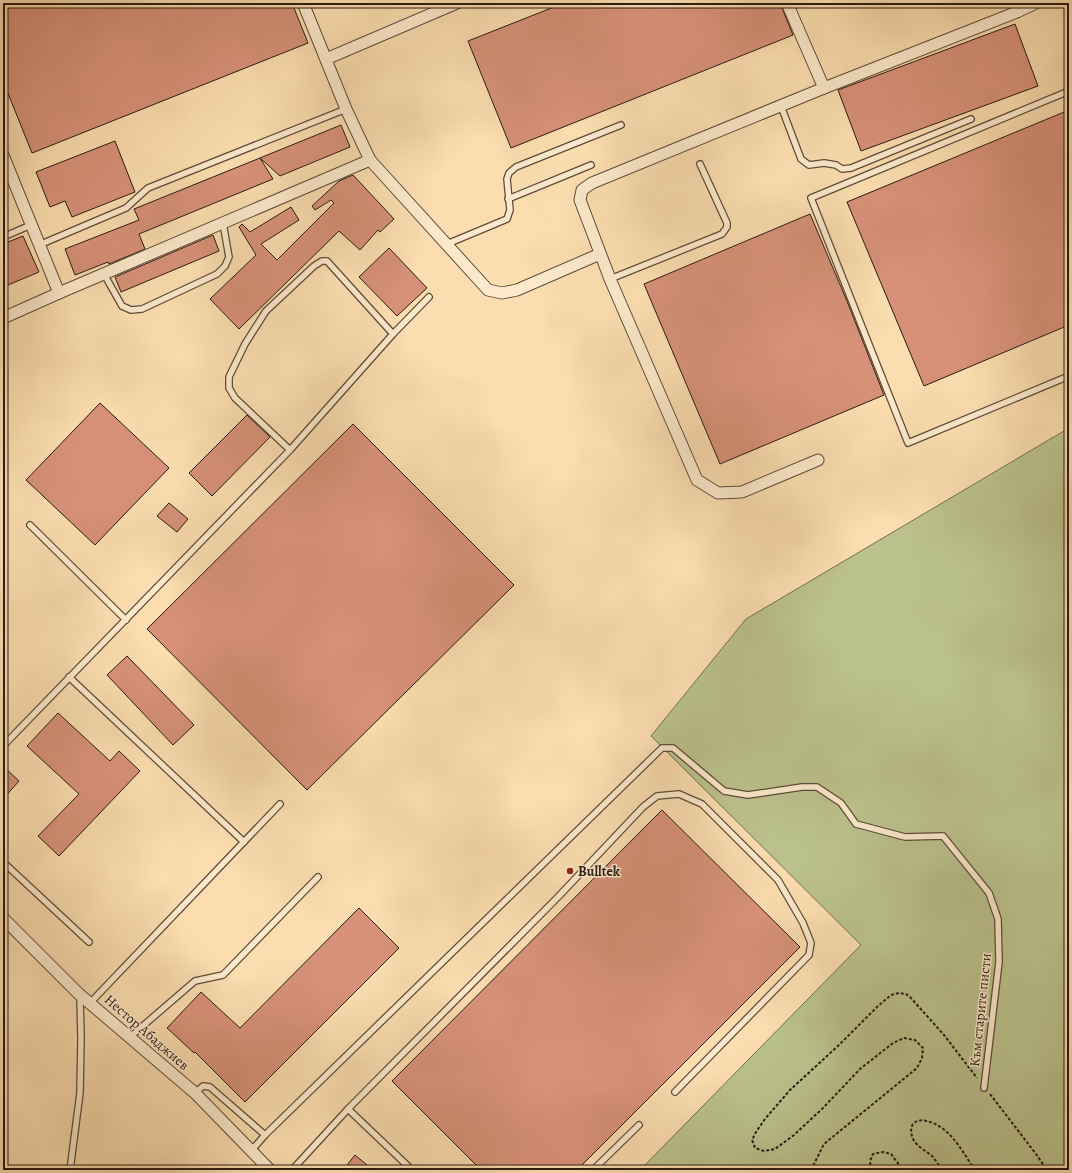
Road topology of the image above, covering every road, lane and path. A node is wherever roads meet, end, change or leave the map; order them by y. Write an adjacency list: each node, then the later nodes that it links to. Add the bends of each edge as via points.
1 (304, 3): 6 (street)
2 (457, 3): 6 (street)
3 (787, 3): 7 (street)
4 (1036, 3): 5 (street)
5 (1015, 7): 7 (street)
6 (326, 59): 10 (street)
7 (824, 88): 9 (street)
8 (1069, 91): 30 (lane, via 811,198 908,443)
9 (781, 106): 11 (lane, via 801,159 809,165 824,163 842,169 851,168); 23 (street, via 592,183 582,190 580,200)
10 (346, 109): 14 (street); 22 (lane, via 148,188 126,208)
11 (971, 119)
12 (620, 125): 17 (lane, via 516,167 509,172 507,179)
13 (3, 155): 19 (street)
14 (370, 160): 18 (street); 21 (street)
15 (700, 164): 25 (lane, via 727,223 722,234)
16 (590, 165): 17 (lane)
17 (508, 199): 21 (lane, via 510,210 507,219)
18 (223, 223): 24 (street); 24 (lane, via 229,257 225,266 217,274 142,309 131,310 122,306)
19 (31, 225): 20 (lane); 22 (street)
20 (3, 237)
21 (447, 244): 23 (street, via 488,290 502,293 517,290)
22 (39, 246): 26 (street)
23 (600, 254): 25 (street)
24 (104, 274): 26 (street)
25 (610, 279): 32 (street, via 697,480 718,493 742,492)
26 (58, 293): 28 (street)
27 (429, 298): 29 (lane)
28 (3, 318)
29 (393, 334): 31 (lane); 31 (lane, via 328,261 322,261 314,266 266,311 228,377 229,388 235,398)
30 (1069, 376)
31 (290, 450): 34 (lane)
32 (818, 460)
33 (30, 525): 34 (lane)
34 (126, 620): 35 (lane)
35 (70, 677): 36 (lane); 38 (lane)
36 (3, 746)
37 (280, 804): 38 (lane)
38 (244, 842): 45 (lane)
39 (3, 862): 42 (lane)
40 (318, 877): 46 (lane, via 223,975 195,981)
41 (3, 918): 43 (street, Нестор Абаджиев)
42 (89, 942)
43 (79, 994): 45 (street, Нестор Абаджиев); 54 (lane, via 80,1093)
44 (910, 997): 59 (path, via 899,993 891,995 878,1006 790,1090 756,1132 752,1140 755,1148 764,1151 775,1149 823,1108 860,1069 893,1043 904,1038 916,1040 923,1048 917,1068 824,1144)
45 (90, 1002): 46 (street, Нестор Абаджиев)
46 (130, 1037): 49 (street, Нестор Абаджиев)
47 (984, 1088): 52 (lane, Към старите писти, via 999,962 998,919 989,893 943,836 905,837 856,824 841,803 817,787 748,795 724,791 673,748 662,748)
48 (674, 1092): 50 (lane, via 809,954 811,943 804,923 778,880 702,804 679,794 657,796 643,807 558,897)
49 (195, 1093): 52 (lane, via 203,1086 210,1087); 53 (street, Нестор Абаджиев)
50 (348, 1109): 56 (lane); 57 (lane)
51 (639, 1125): 58 (lane)
52 (265, 1136): 53 (lane)
53 (251, 1151): 55 (street, Нестор Абаджиев)
54 (70, 1170)
55 (270, 1170)
56 (292, 1170)
57 (412, 1170)
58 (593, 1170)
59 (811, 1170)
60 (871, 1170): 61 (path, via 870,1161 873,1154 883,1152 890,1154)
61 (903, 1170)
62 (941, 1170): 63 (path, via 932,1156 913,1140 910,1131 912,1125 918,1121 924,1120 943,1127)
63 (975, 1170)

